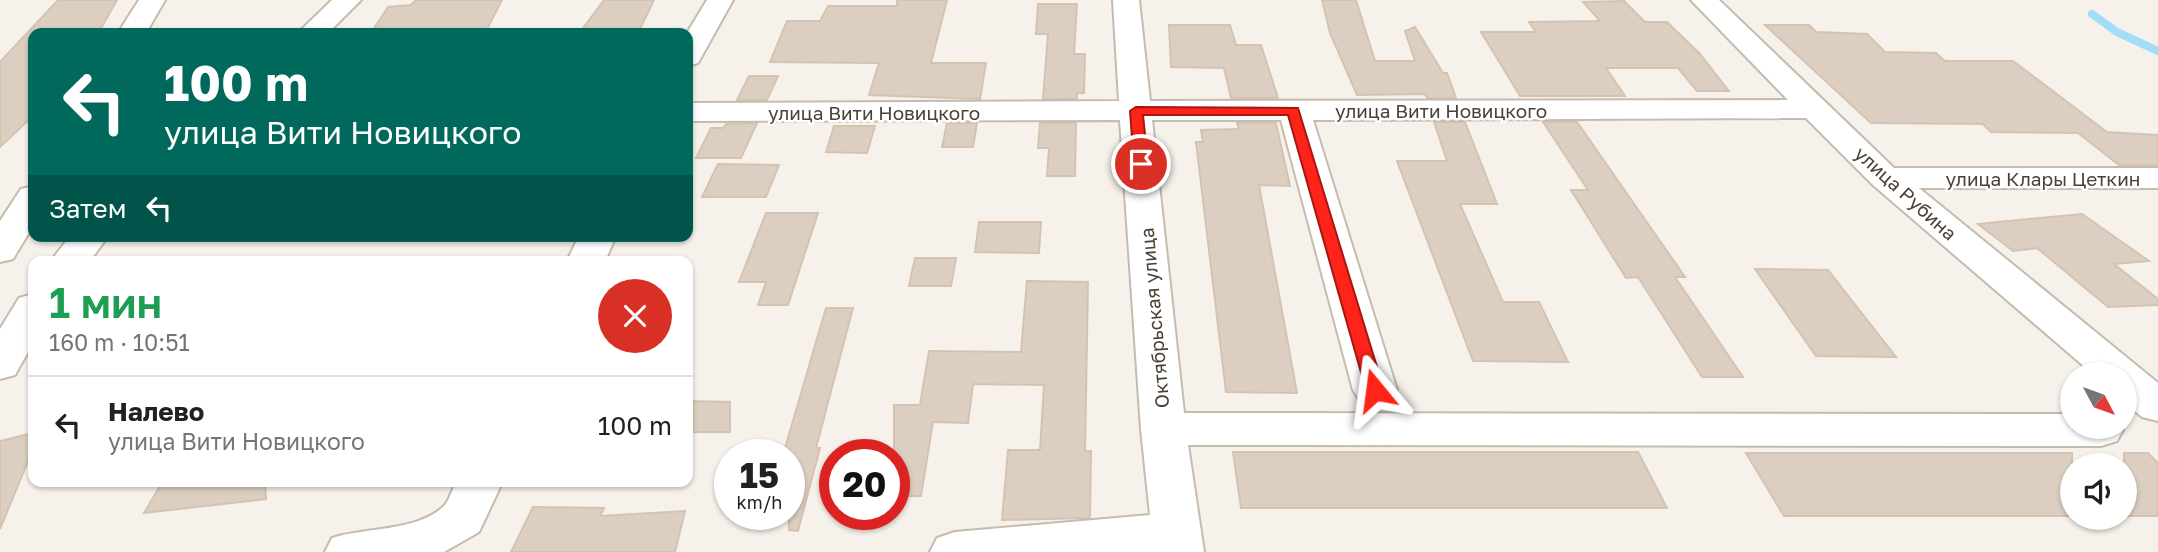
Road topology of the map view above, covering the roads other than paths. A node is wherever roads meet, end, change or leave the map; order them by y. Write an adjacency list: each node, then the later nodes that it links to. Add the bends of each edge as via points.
1 (152, 0): 6 (street)
2 (348, 0): 7 (street)
3 (720, 0): 8 (street)
4 (1126, 0): 10 (street, Октябрьская улица)
5 (1704, 0): 9 (street, улица Рубина)
6 (135, 28)
7 (317, 28)
8 (693, 48)
9 (1815, 109): 11 (street, улица Вити Новицкого); 13 (street, улица Рубина)
10 (1136, 111): 11 (street, улица Вити Новицкого); 12 (street, улица Вити Новицкого); 25 (street, Октябрьская улица)
11 (1294, 111): 23 (street)
12 (693, 112)
13 (1885, 178): 14 (street, улица Клары Цеткин); 20 (street, улица Рубина)
14 (2158, 178)
15 (28, 204): 17 (street)
16 (85, 242): 18 (street)
17 (0, 251)
18 (74, 256)
19 (28, 316): 21 (street)
20 (2105, 362)
21 (0, 365)
22 (2137, 389): 24 (street)
23 (1375, 390)
24 (2158, 406)
25 (1163, 429): 26 (street); 28 (street, Октябрьская улица)
26 (2060, 430)
27 (462, 517): 29 (street, via 423,540)
28 (1178, 542): 30 (street)
29 (385, 550)
30 (955, 552)

